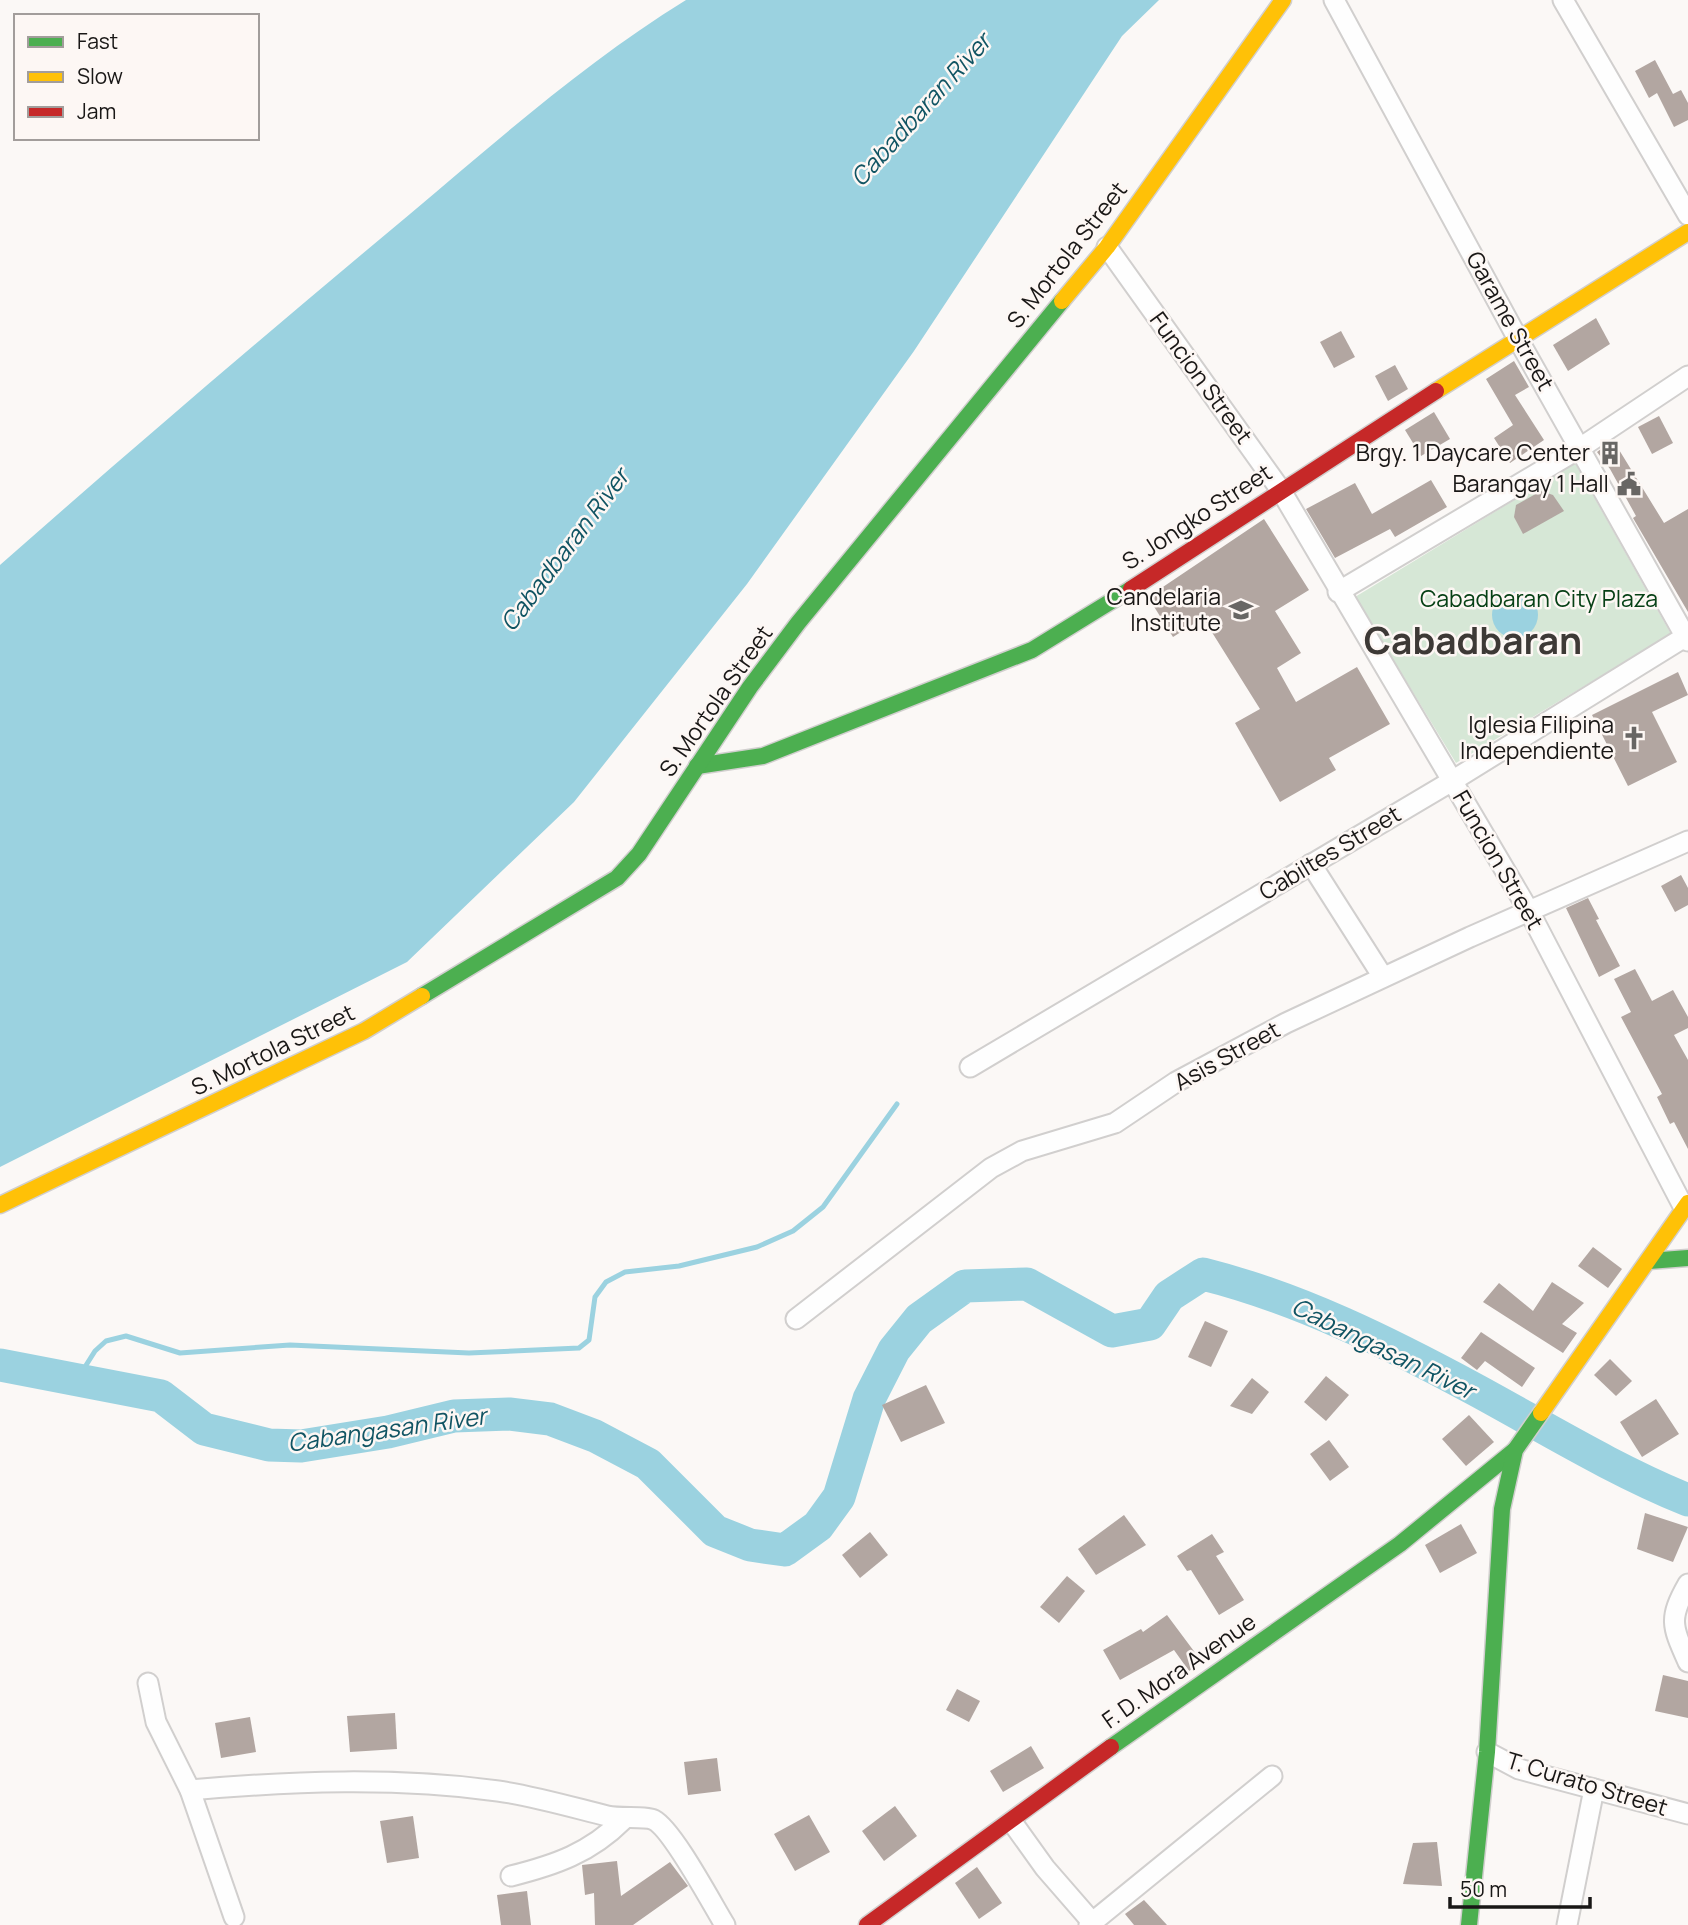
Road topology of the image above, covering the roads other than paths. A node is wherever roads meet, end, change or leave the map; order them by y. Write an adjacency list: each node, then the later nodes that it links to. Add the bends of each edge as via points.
1 (1283, 0): 6 (street, S. Mortola Street)
2 (1334, 0): 7 (street, Garame Street)
3 (1563, 0): 4 (street)
4 (1688, 215)
5 (1688, 232): 7 (street, S. Jongko Street)
6 (1107, 247): 10 (street, Funcion Street); 13 (street, S. Mortola Street, via 799,623)
7 (1519, 341): 9 (street, Garame Street); 10 (street, S. Jongko Street)
8 (1688, 376): 9 (street)
9 (1580, 448): 11 (street); 12 (street, Garame Street)
10 (1280, 489): 11 (street, Funcion Street); 13 (street, S. Jongko Street, via 1068,631 1032,650 763,756)
11 (1338, 592): 14 (street, Funcion Street)
12 (1687, 638): 14 (street, Cabiltes Street)
13 (697, 766): 20 (street, S. Mortola Street, via 639,854 593,894 364,1031)
14 (1452, 781): 16 (street, Cabiltes Street); 17 (street, Funcion Street)
15 (1688, 841): 17 (street, Asis Street)
16 (1311, 864): 18 (street); 19 (street, Cabiltes Street)
17 (1529, 911): 18 (street, Asis Street); 21 (street, Funcion Street)
18 (1384, 977): 24 (street, Asis Street, via 1176,1082 1115,1123 1022,1151 991,1168)
19 (970, 1066)
20 (0, 1205)
21 (1686, 1208): 23 (street)
22 (1688, 1258): 23 (street)
23 (1649, 1261): 25 (street)
24 (796, 1319)
25 (1515, 1450): 26 (street, F. D. Mora Avenue); 27 (street)
26 (1456, 1498): 27 (street, via 1484,1504); 39 (street, F. D. Mora Avenue, via 1400,1544 1136,1728)
27 (1501, 1533): 31 (street)
28 (1688, 1584): 29 (street, via 1674,1608 1676,1636)
29 (1688, 1662)
30 (148, 1683): 36 (street, via 156,1722)
31 (1487, 1752): 32 (street, T. Curato Street); 34 (street)
32 (1519, 1769): 34 (street); 35 (street, T. Curato Street)
33 (1272, 1776): 42 (street)
34 (1485, 1779): 45 (street)
35 (1594, 1789): 37 (street, T. Curato Street); 46 (street)
36 (190, 1790): 38 (street, via 323,1780 472,1789); 41 (street)
37 (1688, 1814)
38 (623, 1820): 40 (street, via 578,1855); 43 (street, via 655,1820)
39 (1012, 1822): 42 (street); 44 (street, F. D. Mora Avenue)
40 (511, 1876)
41 (234, 1917)
42 (1091, 1924)
43 (725, 1925)
44 (867, 1925)
45 (1469, 1925)
46 (1567, 1925)

